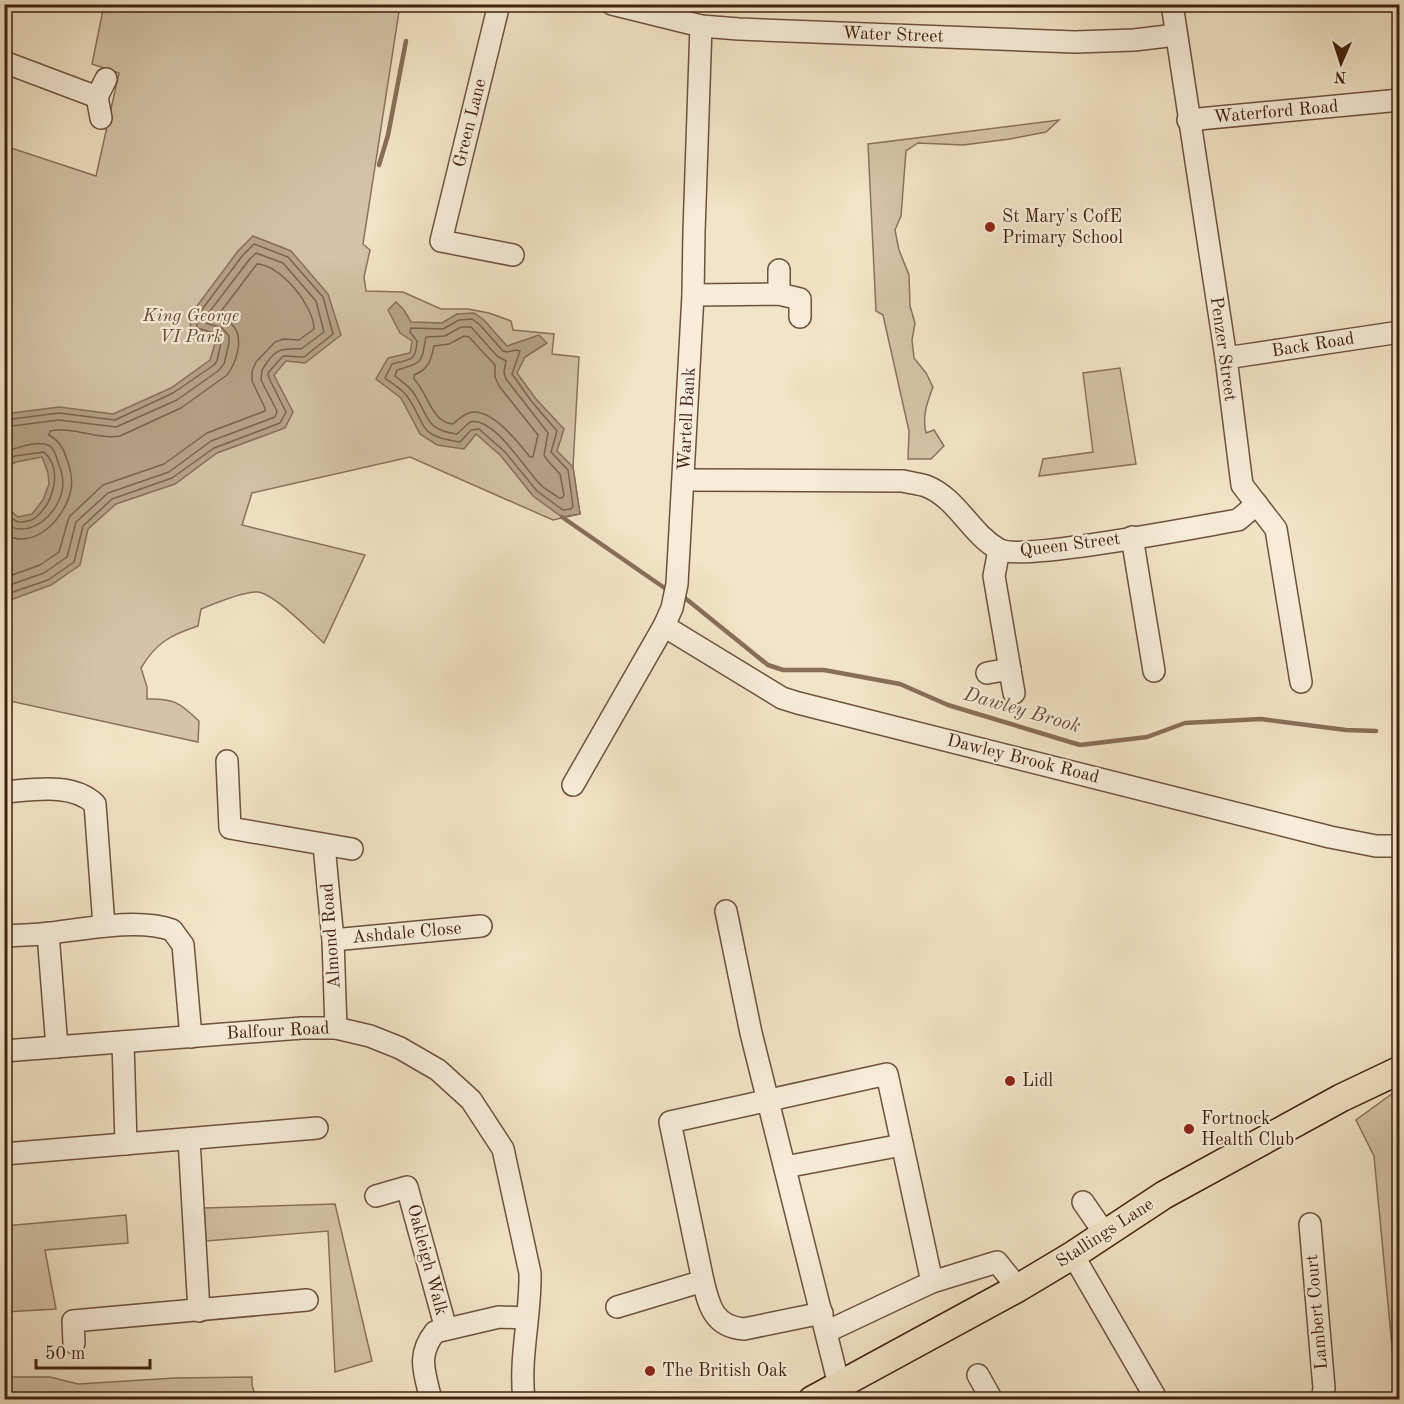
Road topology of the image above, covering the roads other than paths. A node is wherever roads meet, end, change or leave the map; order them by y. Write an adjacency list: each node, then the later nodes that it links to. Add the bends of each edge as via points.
1 (499, 4): 10 (street, Green Lane, via 441,241)
2 (612, 4): 4 (street, Water Street)
3 (1172, 4): 5 (street, Penzer Street)
4 (701, 26): 5 (street, Water Street, via 1075,42); 13 (street, Wartell Bank)
5 (1176, 35): 9 (street, Penzer Street)
6 (4, 62): 8 (street, via 102,88)
7 (1400, 100): 9 (street, Waterford Road)
8 (101, 118)
9 (1188, 120): 16 (street, Penzer Street)
10 (513, 255)
11 (779, 270): 12 (street)
12 (779, 294): 13 (street); 14 (street, via 800,299)
13 (693, 295): 17 (street, Wartell Bank)
14 (800, 317)
15 (1400, 332): 16 (street, Back Road)
16 (1226, 358): 18 (street, Penzer Street, via 1242,484)
17 (684, 480): 20 (street, Queen Street, via 903,481 927,486 949,501); 21 (street, Wartell Bank, via 677,584)
18 (1257, 504): 19 (street, Queen Street, via 1238,520); 25 (street, Penzer Street, via 1276,529)
19 (1132, 537): 20 (street, Queen Street, via 1055,550); 23 (street)
20 (999, 550): 22 (street, via 994,576)
21 (664, 626): 28 (street, Wartell Bank); 31 (street, Dawley Brook Road, via 782,698 798,703 1330,837 1376,846)
22 (1010, 669): 24 (street); 26 (street)
23 (1154, 671)
24 (987, 673)
25 (1300, 682)
26 (1014, 693)
27 (227, 761): 30 (street, via 230,828)
28 (573, 785)
29 (4, 792): 34 (street, via 70,790 95,804)
30 (324, 845): 32 (street); 38 (street, Almond Road)
31 (1400, 846)
32 (352, 849)
33 (726, 911): 45 (street)
34 (104, 926): 36 (street); 40 (street, via 164,927 179,938 183,945)
35 (481, 926): 38 (street, Ashdale Close)
36 (48, 934): 37 (street); 42 (street)
37 (4, 936)
38 (333, 940): 39 (street, Almond Road)
39 (336, 1028): 40 (street, Balfour Road); 63 (street, Balfour Road, via 400,1048 438,1070 471,1100 487,1122 503,1149 530,1273)
40 (191, 1037): 41 (street, Balfour Road)
41 (123, 1042): 42 (street, Balfour Road); 48 (street)
42 (57, 1047): 43 (street, Balfour Road)
43 (4, 1051)
44 (1400, 1070): 55 (main road, Stallings Lane, via 1164,1195)
45 (768, 1101): 49 (street, via 887,1074); 51 (street); 57 (street, via 670,1122)
46 (316, 1128): 47 (street)
47 (189, 1138): 48 (street); 62 (street)
48 (126, 1144): 50 (street)
49 (902, 1144): 51 (street); 58 (street)
50 (4, 1154)
51 (785, 1167): 64 (street)
52 (376, 1196): 65 (street, Oakleigh Walk, via 407,1187)
53 (1083, 1202): 55 (street)
54 (1310, 1224): 74 (street, Lambert Court)
55 (1105, 1234): 56 (main road, Stallings Lane)
56 (1073, 1255): 59 (main road, Stallings Lane); 73 (street)
57 (703, 1281): 61 (street); 64 (street, via 715,1315 733,1328)
58 (932, 1282): 59 (street, via 998,1262); 64 (street)
59 (1018, 1288): 68 (main road, Stallings Lane)
60 (307, 1300): 62 (street)
61 (617, 1307)
62 (199, 1311): 66 (street, via 73,1321)
63 (527, 1318): 65 (street, via 499,1317); 70 (street, Balfour Road, via 521,1377)
64 (824, 1323): 68 (street)
65 (446, 1329): 69 (street, via 429,1339 422,1361)
66 (74, 1343)
67 (978, 1375): 72 (street)
68 (839, 1385): 71 (main road, Stallings Lane)
69 (431, 1400)
70 (524, 1400)
71 (812, 1400)
72 (992, 1400)
73 (1157, 1400)
74 (1322, 1400)

